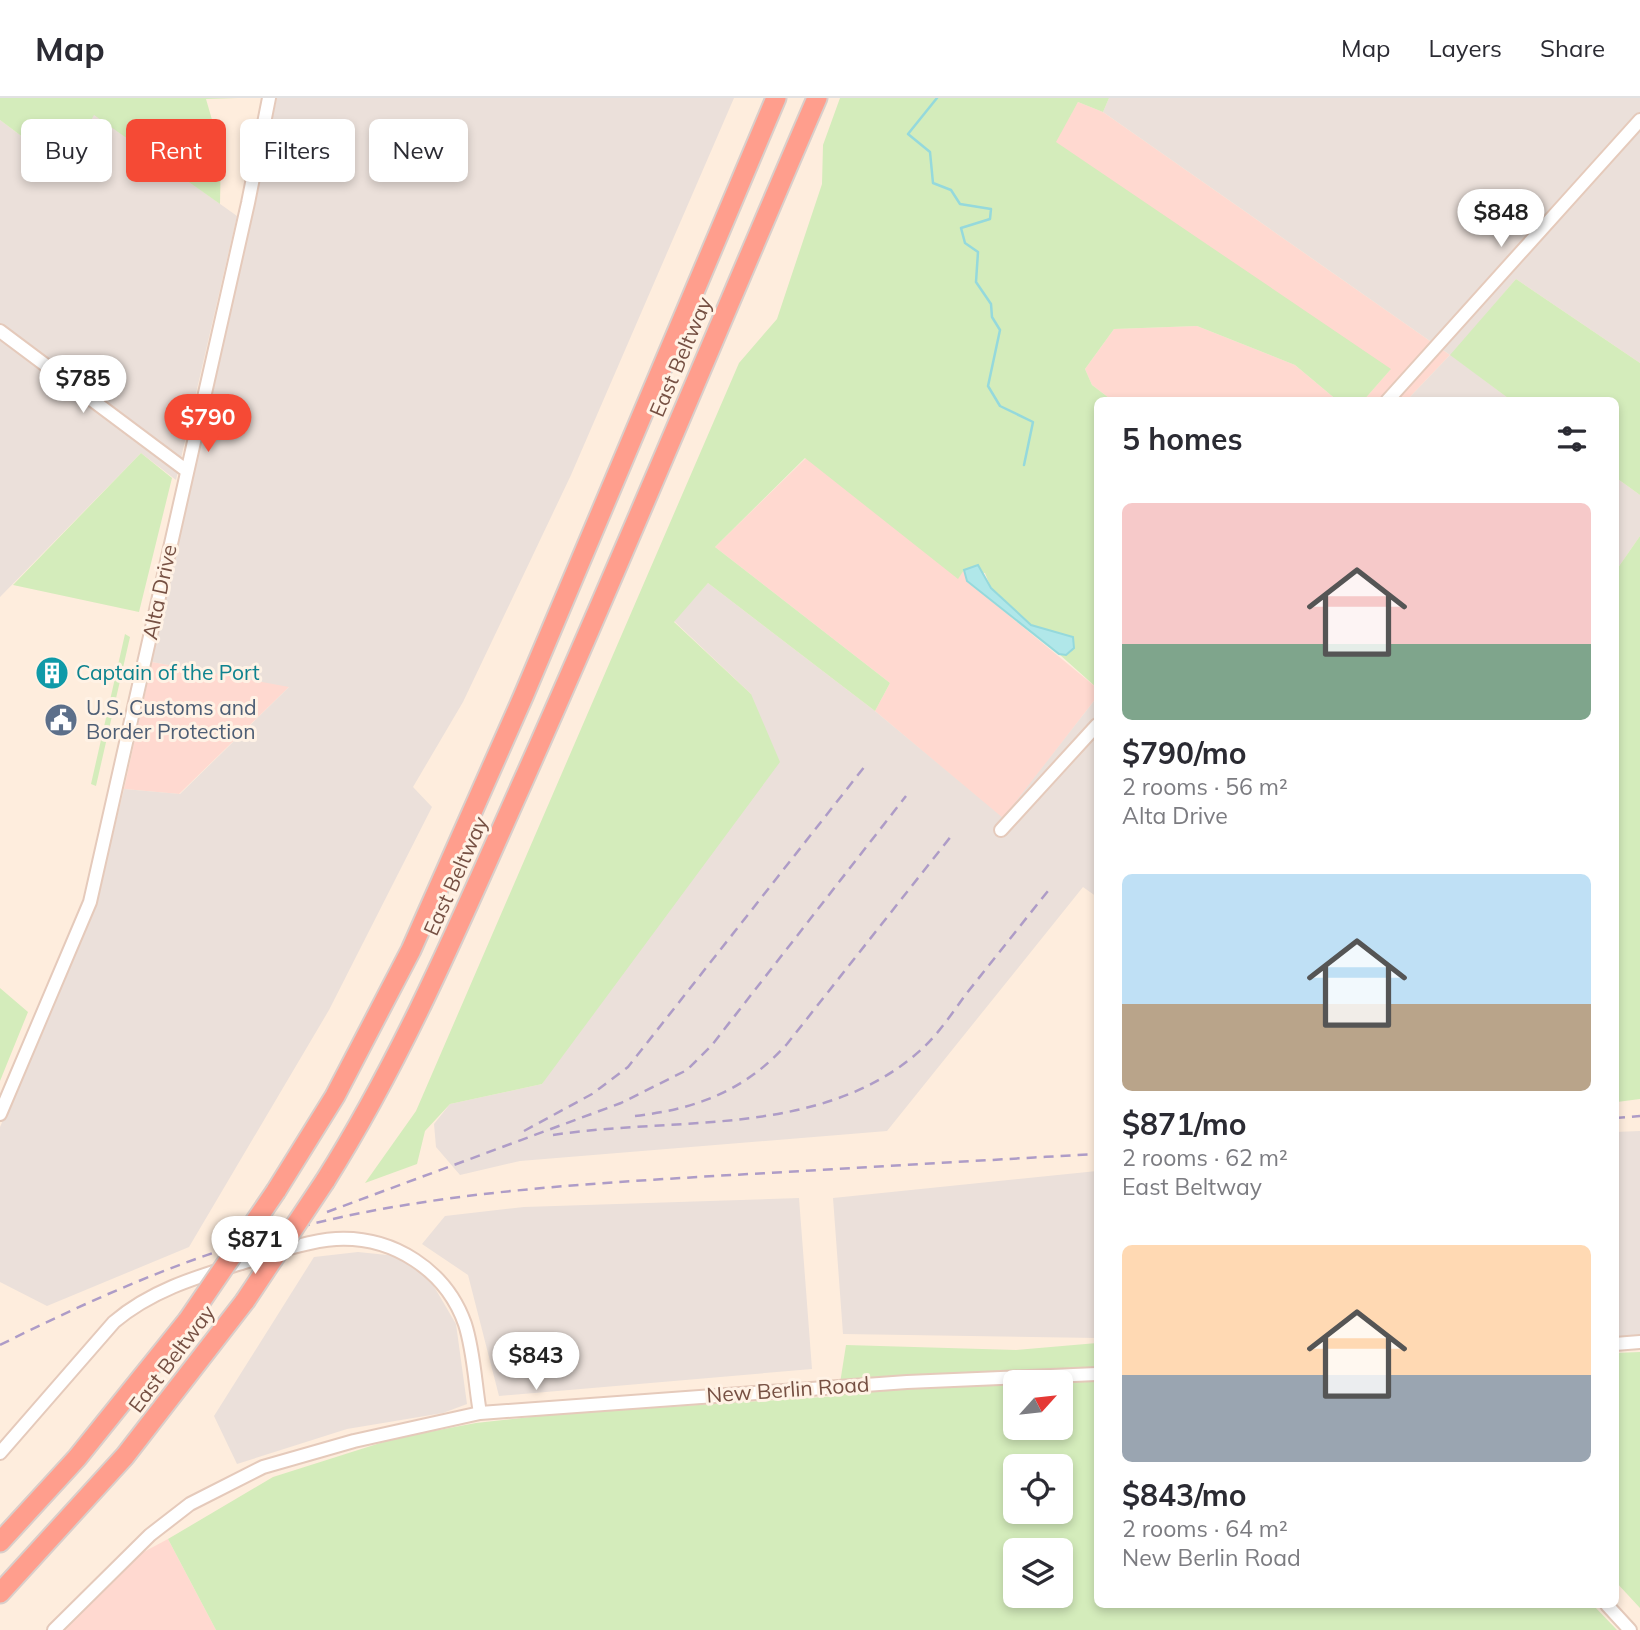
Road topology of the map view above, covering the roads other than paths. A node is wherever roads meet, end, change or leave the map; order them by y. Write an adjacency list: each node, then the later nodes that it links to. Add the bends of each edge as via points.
1 (269, 98): 7 (street, Alta Drive)
2 (776, 98): 17 (highway, East Beltway, bridge, via 411,950 335,1097 188,1320 120,1408)
3 (817, 98): 16 (highway, East Beltway, bridge, via 597,618 385,1079 325,1181 245,1301)
4 (1640, 120): 6 (street)
5 (0, 331): 7 (street)
6 (1391, 397)
7 (187, 471): 10 (street, Alta Drive, via 90,902)
8 (1094, 728): 9 (street)
9 (1001, 830)
10 (0, 1114)
11 (1640, 1342): 12 (street)
12 (1619, 1344)
13 (1094, 1374): 14 (street, New Berlin Road, via 907,1382)
14 (480, 1413): 15 (street, via 466,1327 437,1278 399,1250 334,1239 204,1274 130,1308); 23 (street, New Berlin Road, via 354,1441 232,1480 150,1535)
15 (0, 1453)
16 (84, 1504): 20 (highway, East Beltway); 21 (highway)
17 (28, 1512): 18 (highway); 19 (highway, East Beltway)
18 (0, 1537)
19 (0, 1542)
20 (0, 1593)
21 (0, 1606)
22 (1610, 1608): 24 (street)
23 (54, 1630)
24 (1630, 1630)

